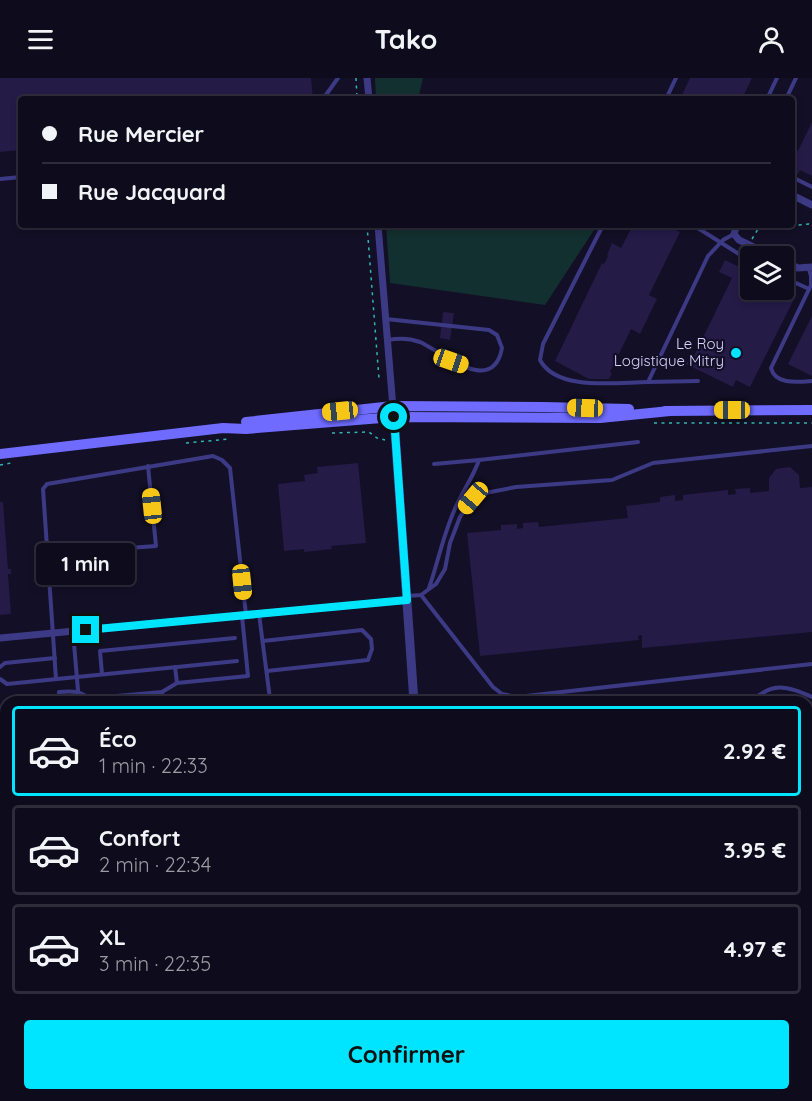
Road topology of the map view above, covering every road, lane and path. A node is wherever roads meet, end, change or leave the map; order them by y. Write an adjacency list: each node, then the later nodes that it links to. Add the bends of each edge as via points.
1 (338, 78): 7 (lane)
2 (356, 78): 8 (path)
3 (368, 78): 9 (street)
4 (676, 78): 10 (lane)
5 (777, 78): 11 (lane)
6 (796, 78): 12 (lane)
7 (325, 96)
8 (357, 96)
9 (369, 96)
10 (667, 96)
11 (768, 96)
12 (787, 96)
13 (18, 177): 15 (lane)
14 (795, 178): 16 (lane)
15 (0, 179)
16 (812, 186)
17 (795, 196): 18 (street)
18 (812, 205)
19 (795, 225): 20 (path)
20 (812, 226)
21 (367, 228): 37 (path, via 379,379)
22 (378, 228): 35 (street)
23 (601, 228): 40 (lane, via 543,344 540,360 547,369 574,382)
24 (699, 228): 28 (lane)
25 (736, 228): 27 (street)
26 (761, 228): 29 (path)
27 (734, 234): 28 (lane); 29 (street)
28 (720, 243): 30 (lane); 40 (lane, via 708,256)
29 (749, 245)
30 (740, 255)
31 (794, 266): 32 (street)
32 (810, 268): 34 (lane)
33 (794, 282): 34 (lane)
34 (809, 289): 39 (lane, via 771,368 773,375 782,380)
35 (386, 319): 36 (street); 36 (lane, via 489,330 502,348 497,363 483,370 451,361 412,339)
36 (387, 340): 37 (street)
37 (390, 378): 42 (street)
38 (698, 381): 40 (lane)
39 (812, 381)
40 (648, 382)
41 (812, 410): 42 (main road, via 543,407)
42 (393, 412): 47 (street); 51 (main road, via 278,417 223,428)
43 (654, 423): 44 (path)
44 (812, 423)
45 (328, 433): 47 (path, via 369,432 381,440)
46 (228, 439): 49 (path)
47 (395, 440): 60 (street)
48 (638, 442): 52 (lane)
49 (182, 443)
50 (812, 446): 58 (lane, via 653,463 612,480 516,487 480,494 465,508 450,543 445,569)
51 (0, 454)
52 (479, 460): 54 (lane); 58 (lane, via 446,530)
53 (11, 463): 55 (path)
54 (434, 464)
55 (0, 465)
56 (148, 466): 57 (lane, via 47,484 43,489); 57 (lane, via 156,546); 62 (lane, via 213,456 230,468)
57 (47, 554): 64 (lane)
58 (429, 589): 59 (lane)
59 (422, 595): 60 (lane); 88 (lane, via 493,687)
60 (407, 598): 61 (street); 87 (street)
61 (259, 614): 62 (street); 67 (lane)
62 (243, 615): 63 (street); 78 (lane, via 249,676)
63 (73, 631): 64 (street); 75 (lane)
64 (53, 632): 65 (street); 68 (lane)
65 (0, 638)
66 (236, 638): 74 (lane, via 100,651)
67 (263, 641): 73 (lane); 73 (lane, via 362,630 371,639 368,660)
68 (55, 658): 71 (lane, via 5,663); 77 (lane)
69 (237, 661): 72 (lane)
70 (812, 664): 89 (lane)
71 (0, 667)
72 (175, 667): 74 (lane); 78 (lane)
73 (267, 671): 86 (lane)
74 (102, 674): 75 (lane)
75 (76, 677): 77 (lane); 79 (lane)
76 (0, 679): 77 (lane, via 7,684)
77 (56, 679)
78 (177, 683): 80 (lane)
79 (78, 691): 81 (lane, via 59,692); 82 (lane); 83 (lane)
80 (162, 692): 84 (lane); 85 (lane)
81 (59, 696)
82 (78, 696)
83 (86, 696)
84 (116, 696)
85 (162, 696)
86 (270, 696)
87 (414, 696)
88 (512, 696)
89 (527, 696)
90 (758, 696): 91 (lane, via 773,687)
91 (810, 696)

